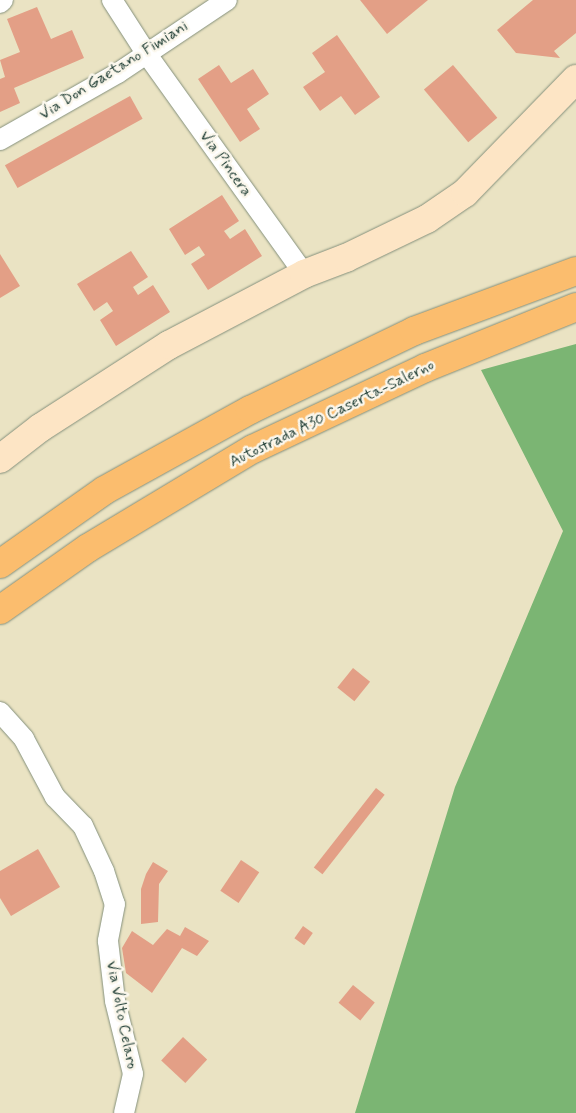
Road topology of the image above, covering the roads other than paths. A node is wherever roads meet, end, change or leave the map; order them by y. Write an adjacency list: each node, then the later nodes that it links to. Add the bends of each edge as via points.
1 (3, 0): 5 (street)
2 (96, 0): 6 (street)
3 (112, 0): 6 (street)
4 (227, 0): 6 (street, Via Don Gaetano Fimiani)
5 (0, 3)
6 (140, 57): 8 (street, Via Don Gaetano Fimiani); 10 (street, Via Pincera)
7 (576, 79): 10 (main road, via 465,193 427,219 346,258)
8 (0, 140)
9 (576, 271): 13 (highway, via 414,331 250,410 105,490)
10 (304, 274): 12 (main road, via 169,345 40,428)
11 (576, 307): 14 (highway, Autostrada A30 Caserta-Salerno, via 425,368 253,448 88,548)
12 (0, 460)
13 (0, 564)
14 (0, 610)
15 (0, 712): 16 (street, Via Volto Celaro, via 24,739 55,797 83,826 115,904 108,941 115,1001 133,1074)
16 (124, 1113)

